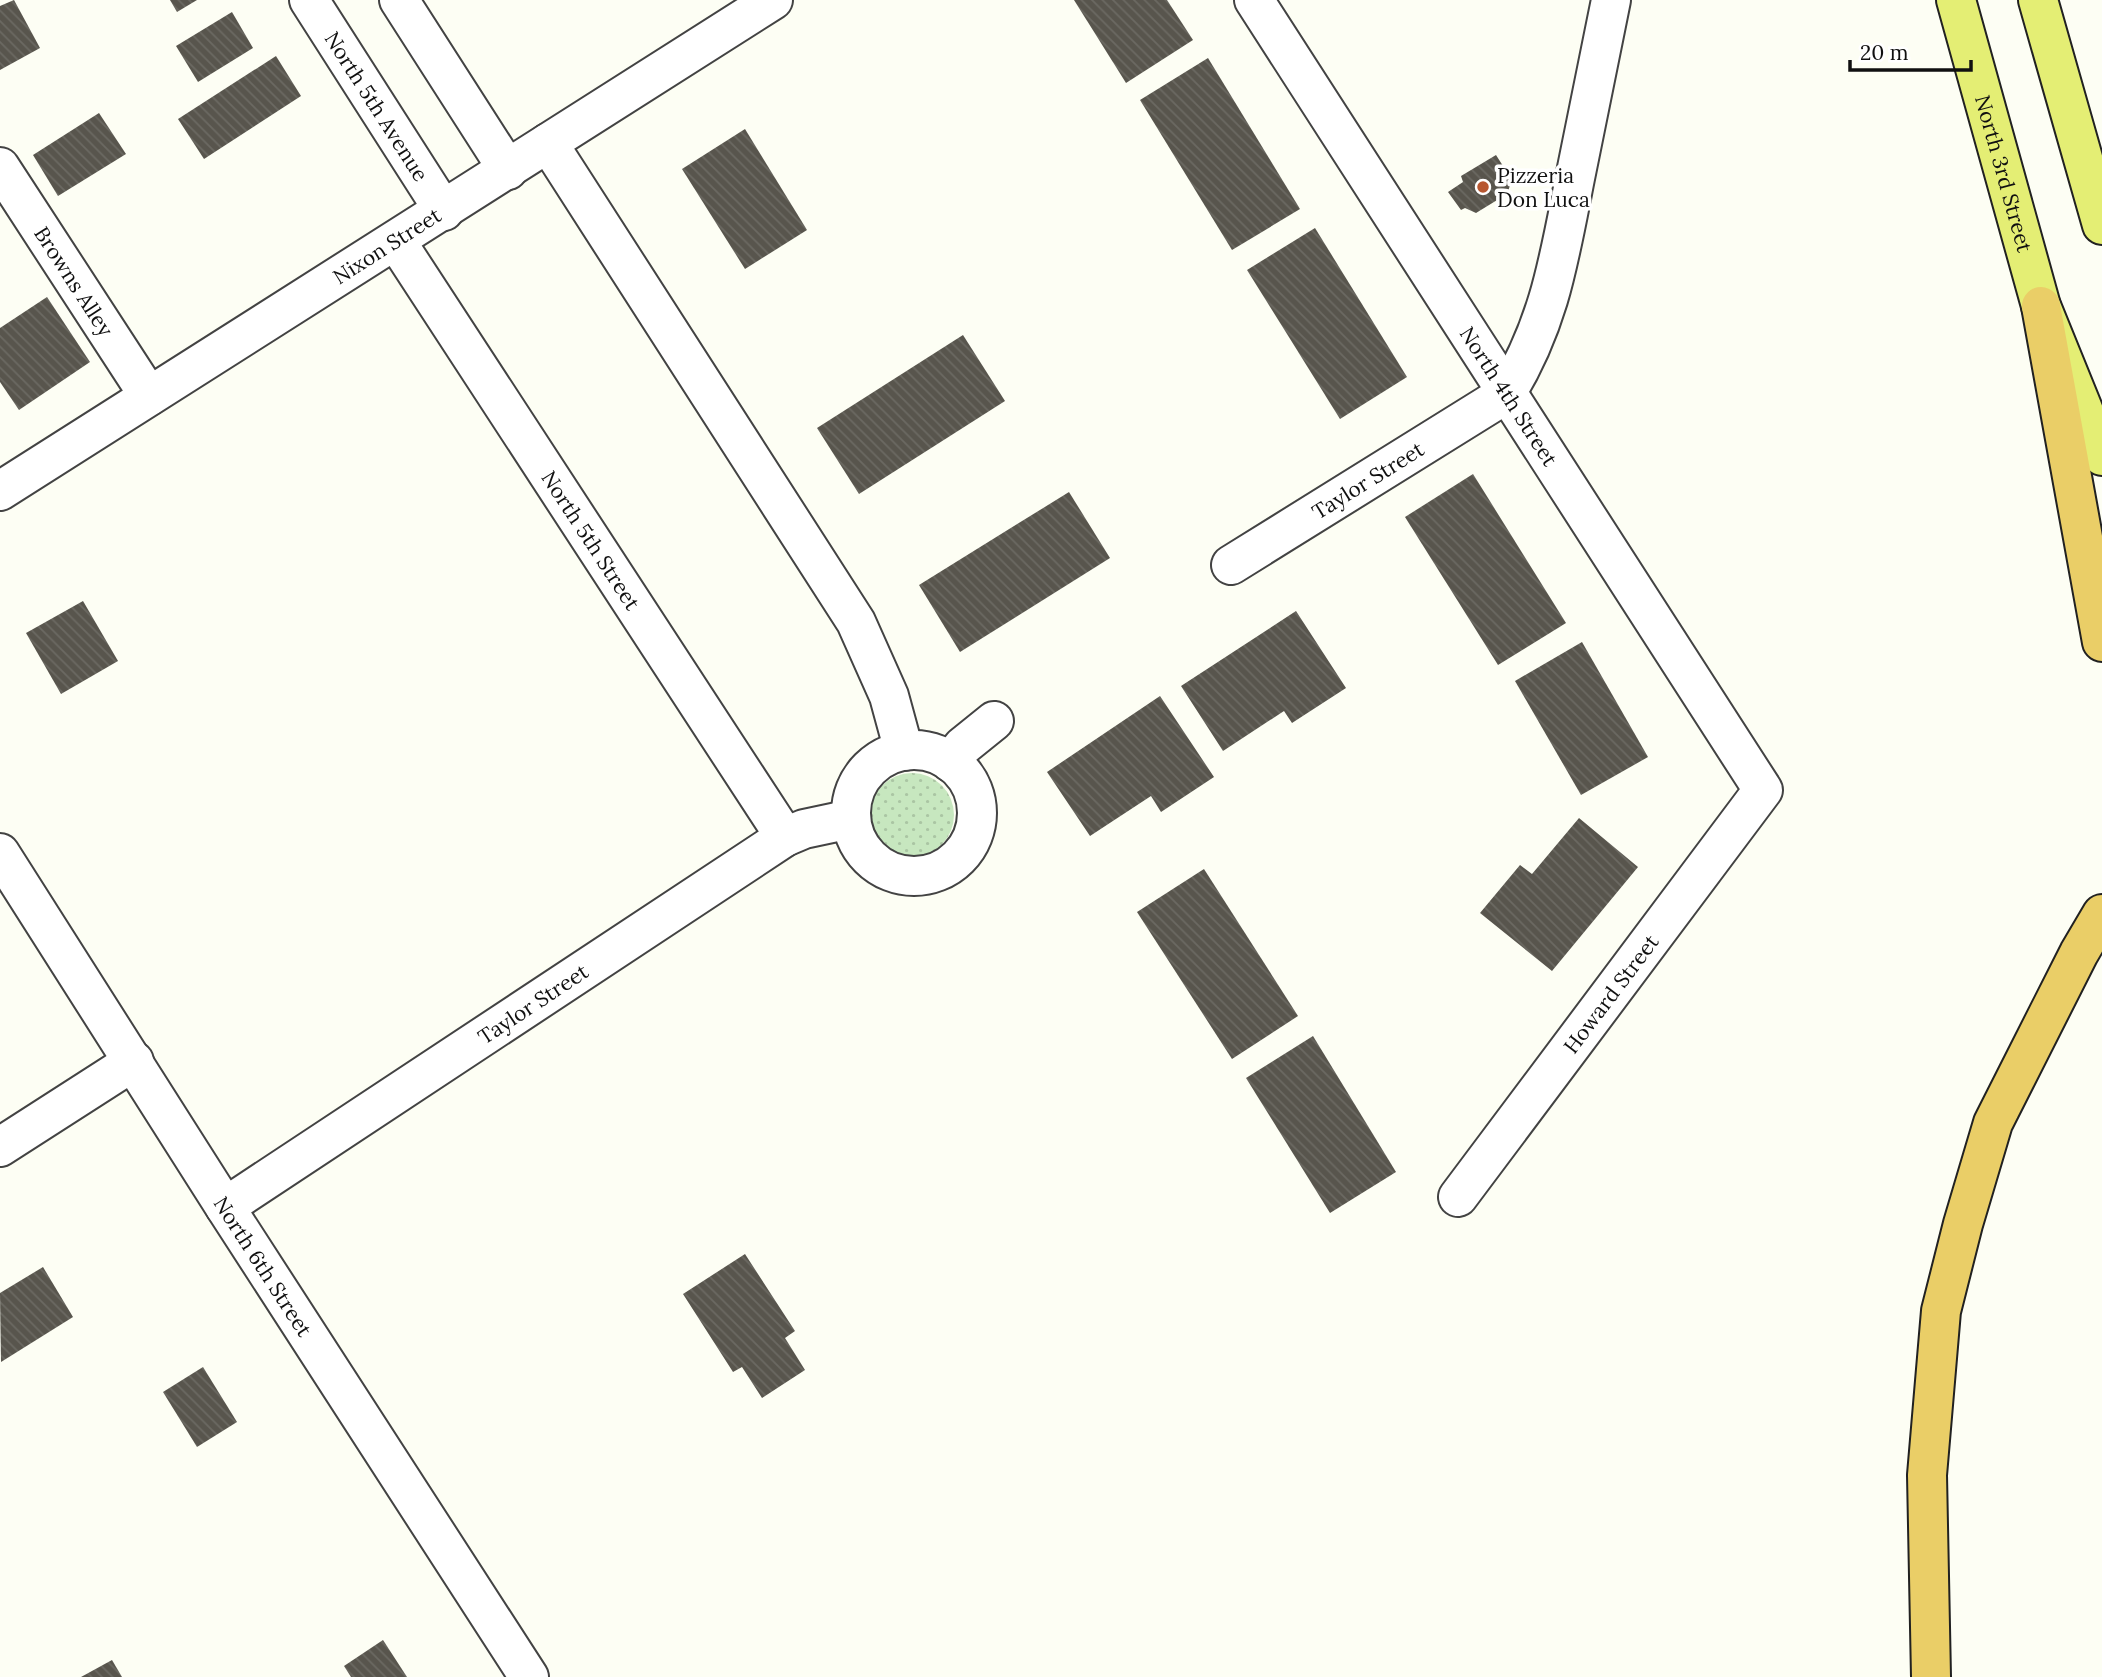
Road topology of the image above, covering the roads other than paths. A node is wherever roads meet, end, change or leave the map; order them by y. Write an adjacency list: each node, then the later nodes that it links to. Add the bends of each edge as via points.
1 (309, 0): 11 (street, North 5th Avenue)
2 (399, 0): 10 (street)
3 (773, 0): 8 (street, Nixon Street)
4 (1254, 0): 15 (street, North 4th Street)
5 (1611, 0): 15 (street, via 1553,286 1538,333)
6 (1956, 0): 14 (main road, North 3rd Street)
7 (2038, 0): 12 (main road)
8 (548, 143): 10 (street, Nixon Street); 22 (street, via 856,622 889,696)
9 (0, 167): 16 (street, Browns Alley)
10 (508, 170): 11 (street, Nixon Street)
11 (444, 211): 13 (street, Nixon Street)
12 (2099, 212)
13 (397, 241): 16 (street, Nixon Street); 26 (street, North 5th Street)
14 (2041, 306): 17 (main road, North 3rd Street); 20 (highway)
15 (1506, 394): 19 (street, Taylor Street); 24 (street, North 4th Street)
16 (149, 396): 18 (street, Nixon Street)
17 (2102, 456)
18 (0, 491)
19 (1231, 565)
20 (2102, 642)
21 (994, 720): 23 (street)
22 (904, 751): 23 (street, via 936,754); 25 (street, via 889,755 864,774 851,803)
23 (950, 762): 25 (street, via 971,785 977,816 968,846 945,868 915,877 884,870 861,849)
24 (1763, 790): 31 (street, Howard Street)
25 (851, 819): 26 (street, Taylor Street, via 804,828)
26 (785, 838): 32 (street, Taylor Street)
27 (0, 853): 29 (street, North 6th Street)
28 (2102, 914): 34 (highway, via 1993,1123 1941,1311 1927,1475)
29 (134, 1061): 30 (street); 32 (street, North 6th Street)
30 (0, 1147)
31 (1458, 1196)
32 (225, 1207): 33 (street, North 6th Street)
33 (529, 1677)
34 (1931, 1677)

